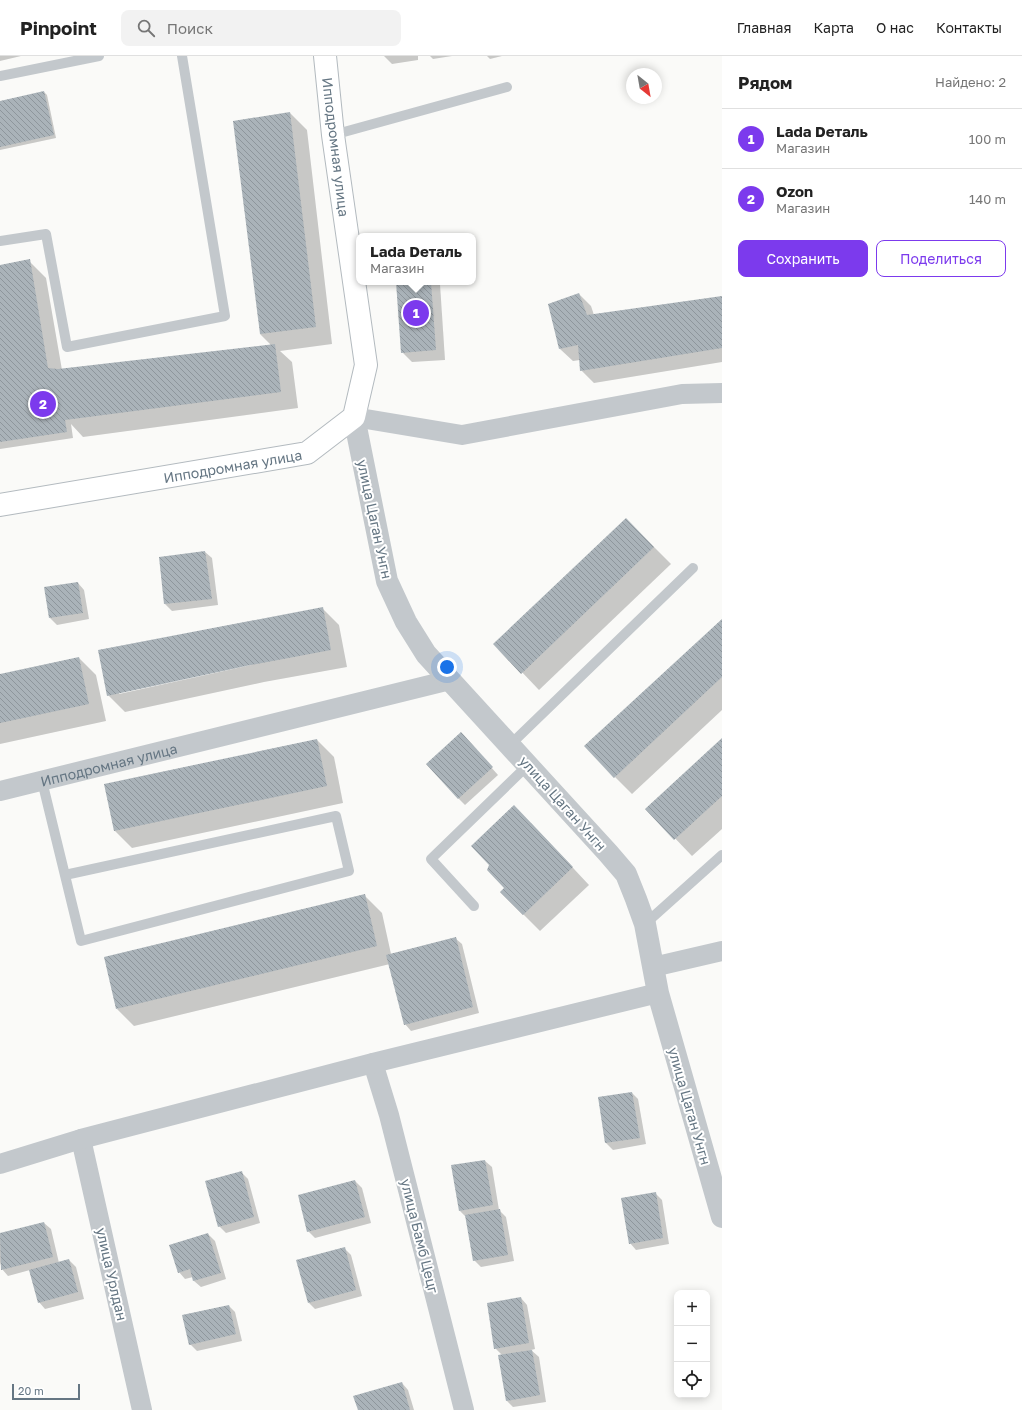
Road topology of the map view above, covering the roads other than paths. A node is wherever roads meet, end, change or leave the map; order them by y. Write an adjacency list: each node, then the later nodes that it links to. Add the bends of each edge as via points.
1 (99, 56): 4 (lane)
2 (182, 56): 7 (lane, via 225,316 67,347 46,234)
3 (325, 56): 6 (main road, Ипподромная улица)
4 (0, 76)
5 (507, 87): 6 (lane)
6 (333, 135): 9 (main road, Ипподромная улица, via 366,365)
7 (0, 241)
8 (722, 393): 9 (street, via 682,394 462,435)
9 (354, 417): 10 (main road, Ипподромная улица, via 307,453); 12 (street, улица Цаган Унгн, via 387,581 406,622 426,654)
10 (0, 505)
11 (693, 568): 13 (lane)
12 (450, 680): 13 (street, улица Цаган Унгн); 15 (street, Ипподромная улица)
13 (510, 745): 14 (street, улица Цаган Унгн)
14 (528, 765): 19 (lane, via 431,860); 20 (street, улица Цаган Унгн, via 626,874)
15 (42, 781): 16 (street, Ипподромная улица); 18 (lane)
16 (0, 790)
17 (722, 855): 20 (lane)
18 (65, 875): 18 (lane, via 336,816 349,871 81,941)
19 (474, 906)
20 (645, 924): 22 (street, улица Цаган Унгн)
21 (722, 951): 22 (street)
22 (653, 967): 23 (street, улица Цаган Унгн)
23 (658, 993): 24 (street); 27 (street, улица Цаган Унгн)
24 (373, 1063): 25 (street); 29 (street, улица Бамб Цецг, via 389,1115)
25 (81, 1138): 26 (street); 28 (street, улица Урлдан)
26 (0, 1164)
27 (722, 1217)
28 (142, 1410)
29 (464, 1410)

